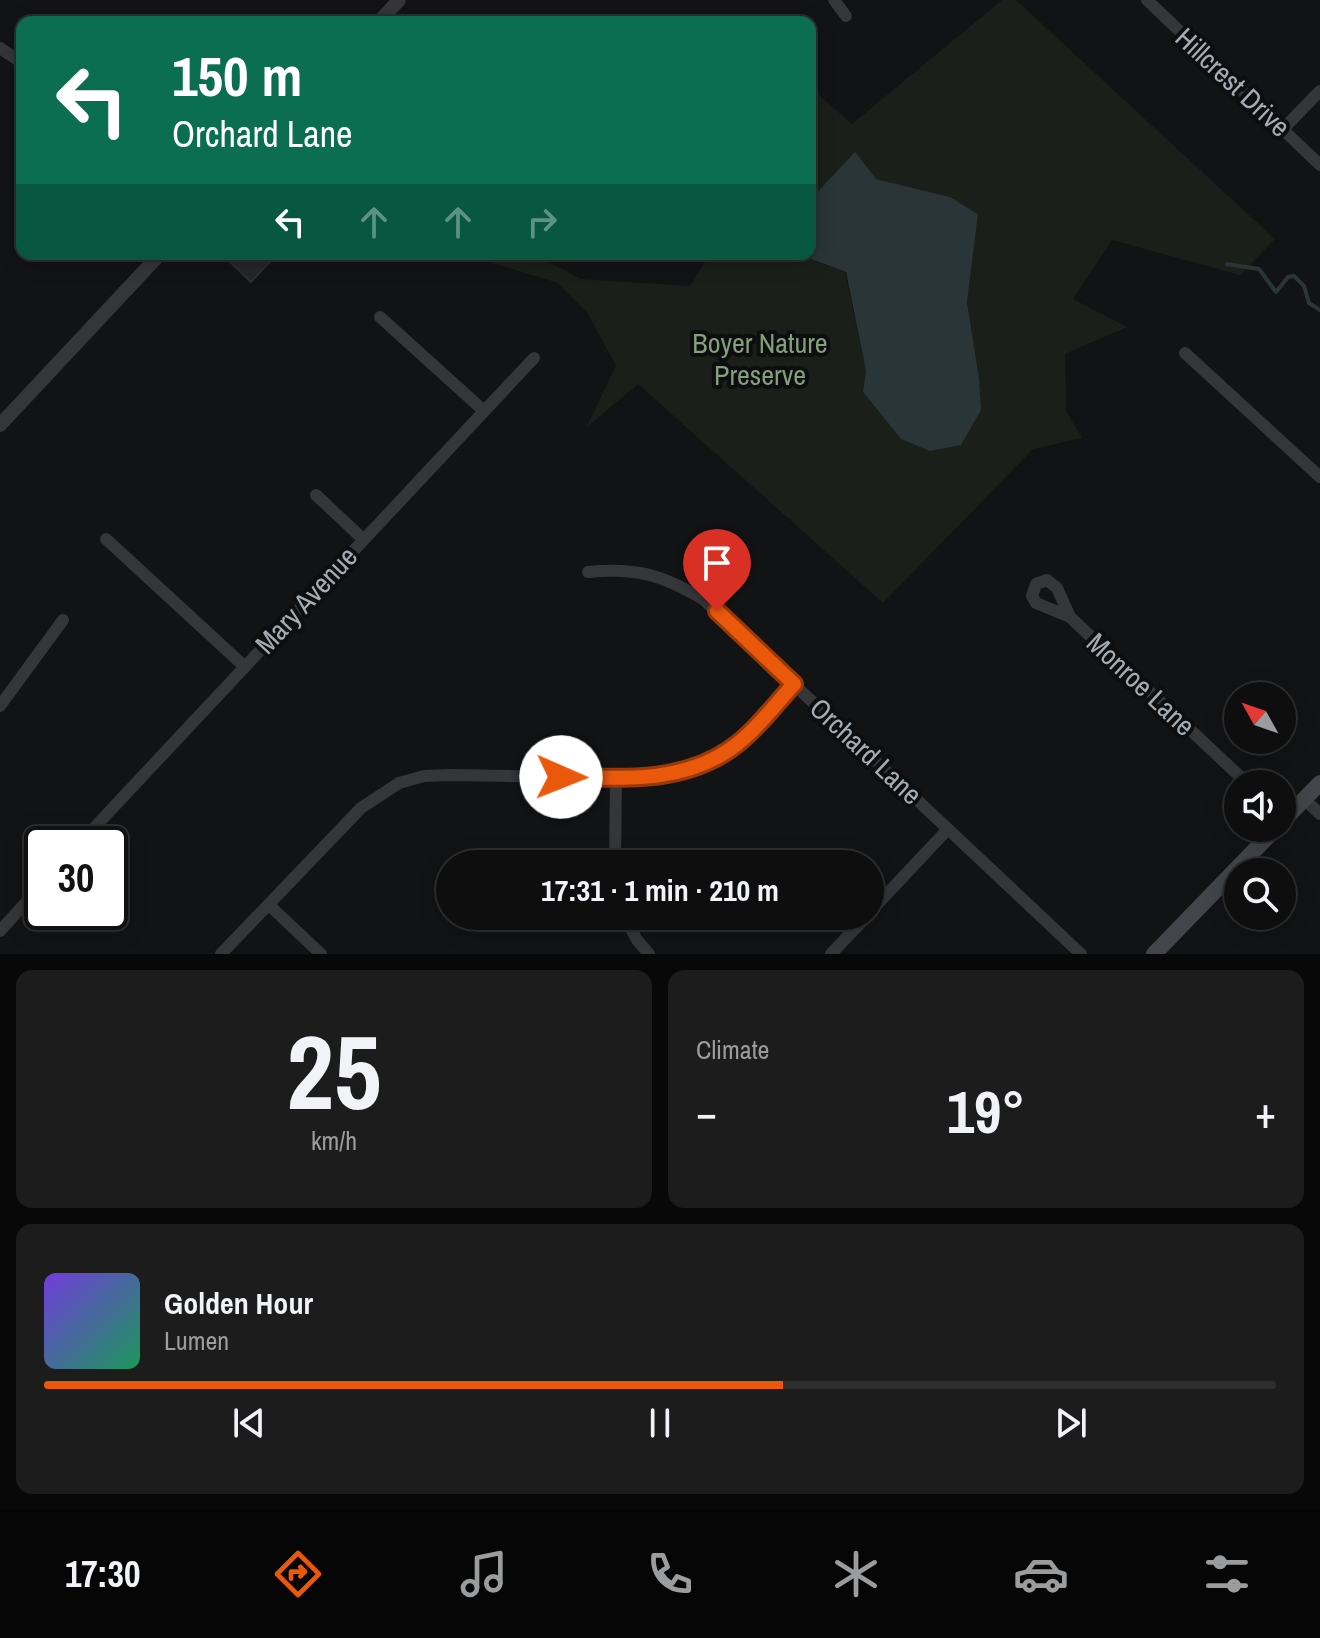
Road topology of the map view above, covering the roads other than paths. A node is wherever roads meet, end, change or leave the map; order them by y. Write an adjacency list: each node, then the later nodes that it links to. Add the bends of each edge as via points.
1 (399, 0): 4 (street)
2 (834, 0): 5 (street)
3 (1147, 0): 7 (street, Hillcrest Drive)
4 (384, 16)
5 (846, 16)
6 (1320, 91): 7 (street)
7 (1283, 129): 8 (street, Hillcrest Drive)
8 (1320, 165)
9 (154, 260): 14 (street)
10 (380, 317): 13 (street)
11 (1185, 353): 15 (street)
12 (534, 358): 13 (street, Mary Avenue)
13 (484, 411): 18 (street, Mary Avenue)
14 (0, 425)
15 (1320, 477)
16 (316, 495): 18 (street)
17 (106, 539): 22 (street)
18 (363, 539): 22 (street, Mary Avenue)
19 (588, 572): 23 (street, Orchard Lane, via 643,572 674,582 703,599)
20 (1070, 617): 25 (street, Monroe Lane)
21 (63, 620): 24 (street)
22 (244, 666): 31 (street, Mary Avenue)
23 (794, 684): 26 (street, via 729,750 711,760 669,775); 32 (street, Orchard Lane)
24 (0, 706)
25 (1233, 770)
26 (616, 778): 34 (street); 37 (street, via 451,775 399,783 361,808)
27 (1320, 783): 28 (main road)
28 (1304, 799): 29 (main road); 30 (street)
29 (1296, 807)
30 (1320, 814)
31 (96, 826)
32 (948, 829): 35 (street); 45 (street, Orchard Lane)
33 (1261, 842): 46 (main road)
34 (615, 850)
35 (884, 897)
36 (24, 905): 40 (street)
37 (269, 905): 41 (street); 42 (street)
38 (632, 930): 43 (street)
39 (853, 930): 44 (street)
40 (0, 931)
41 (221, 954)
42 (321, 954)
43 (649, 954)
44 (831, 954)
45 (1081, 954)
46 (1154, 954)

